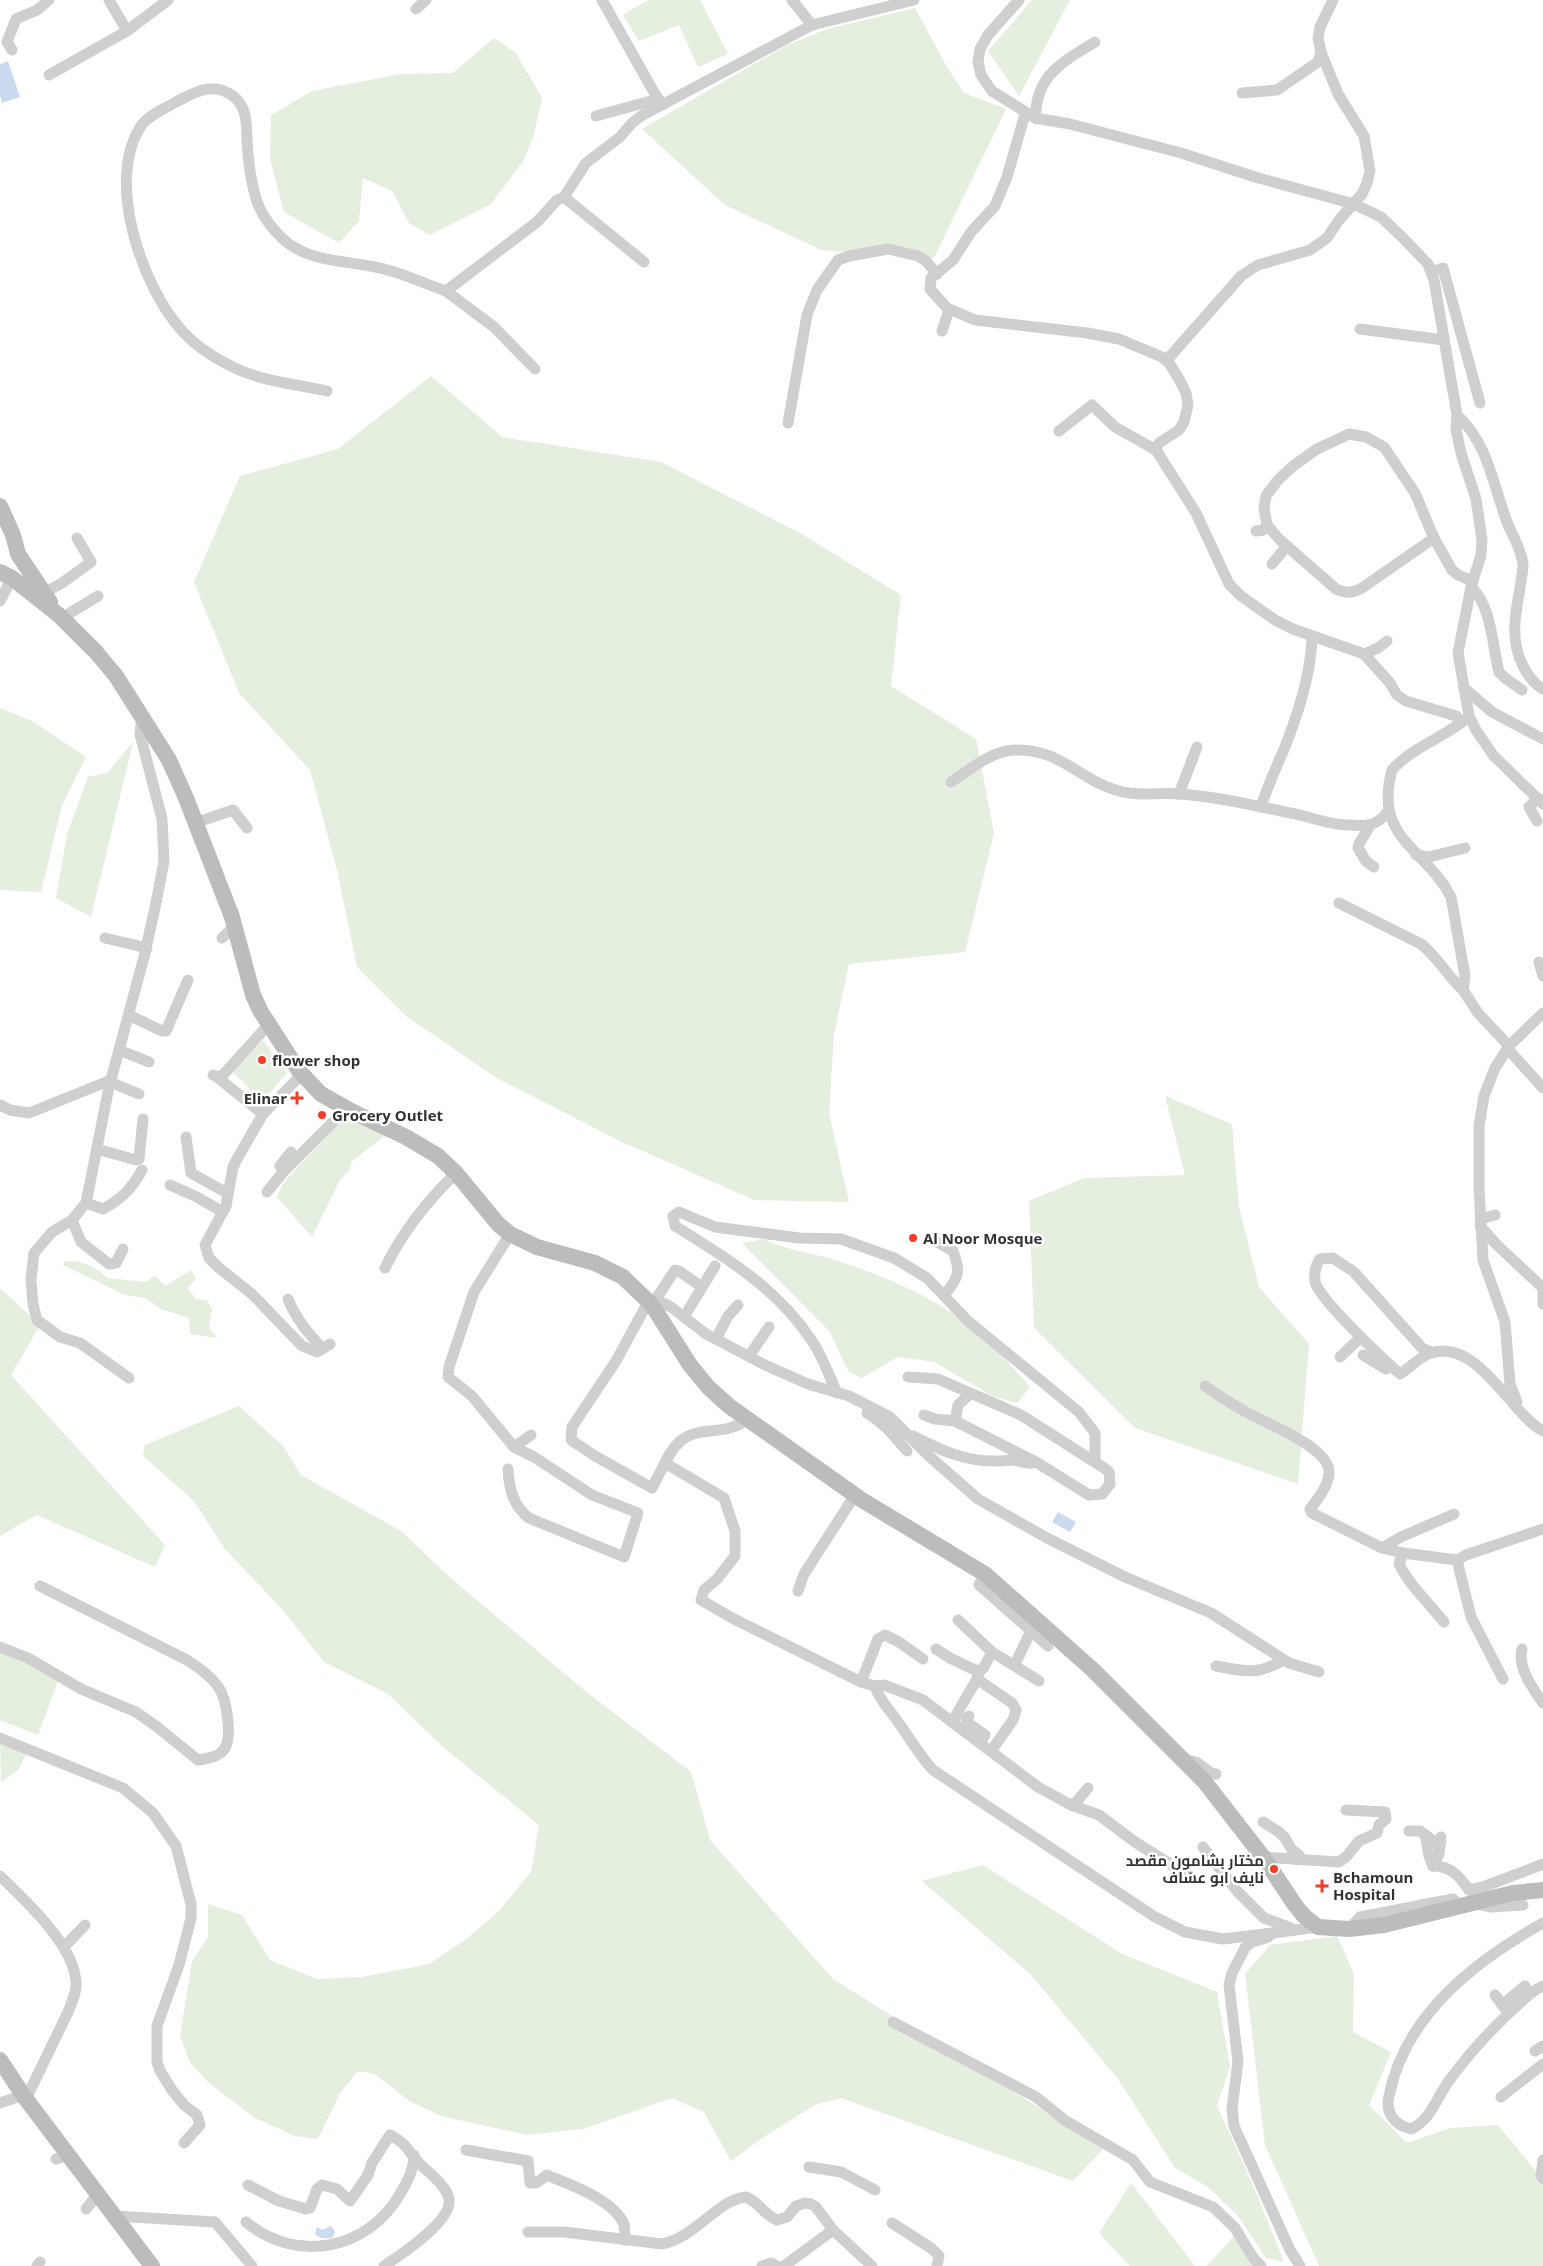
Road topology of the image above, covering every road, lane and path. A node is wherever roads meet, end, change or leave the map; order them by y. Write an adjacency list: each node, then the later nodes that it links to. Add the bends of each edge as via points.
1 (49, 0): 14 (street, via 37,10 16,19 7,42)
2 (109, 0): 12 (street)
3 (168, 0): 12 (street)
4 (426, 0): 10 (street)
5 (602, 0): 18 (street)
6 (792, 0): 11 (street)
7 (914, 0): 11 (street)
8 (1019, 0): 20 (street, via 984,42 978,62 981,75 992,92)
9 (1333, 0): 15 (street, via 1320,27)
10 (416, 8)
11 (812, 25): 18 (street)
12 (126, 31): 16 (street)
13 (1095, 42): 20 (street, via 1068,59 1047,79)
14 (12, 50)
15 (1321, 52): 17 (street, via 1318,62 1277,90); 22 (street, via 1338,94 1361,128 1367,148 1370,171 1367,184)
16 (49, 75)
17 (1242, 93)
18 (660, 101): 19 (street); 21 (street, via 586,163)
19 (596, 116)
20 (1030, 116): 22 (street, via 1174,151); 25 (street, via 995,206 971,232 953,260)
21 (564, 197): 23 (street); 26 (street, via 521,235)
22 (1354, 204): 24 (street, via 1380,217 1423,258); 31 (street, via 1319,245 1292,257 1258,265 1241,276)
23 (644, 262)
24 (1432, 272): 30 (street); 34 (street, via 1442,268)
25 (937, 274): 27 (street, via 931,278 930,289); 36 (street, via 918,256 888,249 838,260 817,290 807,315)
26 (446, 291): 32 (street, via 494,327); 33 (street, via 386,269 318,257 285,240 259,208 250,169 245,112 237,99 224,91 198,91 142,124 128,158 127,186 138,250 145,274 159,299 182,331 230,366 259,377)
27 (949, 310): 29 (street); 31 (street, via 989,324 1119,339)
28 (1360, 329): 30 (street)
29 (942, 331)
30 (1444, 340): 35 (street)
31 (1167, 360): 38 (street, via 1186,393 1188,412 1182,426 1159,443)
32 (535, 369)
33 (328, 391)
34 (1480, 403)
35 (1457, 415): 48 (street, via 1460,452 1476,499 1482,540 1482,556); 57 (street, via 1479,444 1490,467 1522,559 1513,624 1515,647 1531,680)
36 (788, 423)
37 (1059, 431): 38 (street, via 1092,405 1115,427)
38 (1156, 450): 53 (street, via 1196,513 1229,584 1275,620)
39 (0, 506): 45 (main road)
40 (1267, 525): 41 (street); 43 (street, via 1266,496 1278,480 1306,456 1349,434 1366,437 1384,447 1415,493); 44 (street)
41 (1256, 531)
42 (77, 538): 49 (street, via 91,562)
43 (1434, 538): 44 (street, via 1352,593 1336,589); 48 (street, via 1452,570)
44 (1287, 546): 46 (street)
45 (18, 554): 47 (main road); 49 (main road)
46 (1272, 564)
47 (6, 575): 51 (street); 52 (main road)
48 (1472, 584): 56 (street, via 1458,641); 58 (street, via 1484,610 1499,672)
49 (44, 593): 52 (main road)
50 (98, 596): 52 (street)
51 (0, 601)
52 (61, 617): 60 (main road, via 111,670)
53 (1312, 636): 55 (street); 66 (street, via 1309,668 1291,732 1269,780)
54 (1387, 641): 55 (street)
55 (1364, 654): 59 (street, via 1397,695 1406,701)
56 (1463, 687): 59 (street); 61 (street, via 1492,712)
57 (1543, 688)
58 (1522, 690)
59 (1465, 720): 65 (street, via 1493,755); 67 (street, via 1408,756 1392,770)
60 (138, 723): 69 (main road, via 168,760); 79 (street, via 159,803 164,843 162,876)
61 (1543, 739)
62 (1198, 746): 64 (street)
63 (951, 782): 64 (street, via 1007,750 1027,750 1048,754 1117,791)
64 (1179, 794): 66 (street)
65 (1540, 801): 68 (street, via 1529,807)
66 (1261, 807): 70 (street, via 1346,825)
67 (1388, 811): 70 (street, via 1382,820); 73 (street, via 1396,830)
68 (1537, 821)
69 (196, 823): 71 (street, via 233,810); 76 (main road)
70 (1370, 825): 74 (street, via 1358,848)
71 (247, 828)
72 (1466, 848): 73 (street, via 1429,857)
73 (1416, 856): 83 (street, via 1451,897 1465,976)
74 (1374, 867)
75 (1339, 903): 83 (street, via 1401,927 1429,950 1445,973)
76 (235, 926): 78 (street); 86 (main road, via 254,995)
77 (105, 938): 79 (street)
78 (222, 938)
79 (147, 948): 85 (street)
80 (1539, 962): 81 (street)
81 (1543, 976)
82 (188, 980): 85 (street, via 166,1031)
83 (1463, 990): 88 (street)
84 (1543, 1013): 88 (street)
85 (128, 1018): 87 (street); 89 (street)
86 (269, 1024): 91 (main road); 97 (street, via 223,1075 215,1076)
87 (160, 1037)
88 (1508, 1047): 93 (street); 112 (street, via 1489,1081 1480,1111)
89 (119, 1050): 90 (street); 92 (street)
90 (149, 1062)
91 (302, 1074): 96 (main road, via 321,1094); 97 (street)
92 (110, 1081): 94 (street); 95 (street, via 29,1114); 100 (street)
93 (1543, 1088)
94 (139, 1094)
95 (0, 1104)
96 (350, 1110): 103 (street, via 334,1121); 104 (main road, via 430,1150)
97 (263, 1114): 107 (street, via 236,1159)
98 (143, 1119): 100 (street, via 139,1158 136,1160)
99 (186, 1137): 107 (street, via 191,1173)
100 (97, 1150): 108 (street)
101 (291, 1152): 103 (street, via 280,1166)
102 (142, 1170): 108 (street, via 118,1208 103,1209)
103 (284, 1171): 106 (street)
104 (456, 1173): 113 (main road); 117 (street, via 417,1218)
105 (170, 1185): 109 (street)
106 (267, 1192)
107 (227, 1193): 109 (street)
108 (86, 1203): 111 (street)
109 (223, 1212): 122 (street, via 205,1245 209,1258 253,1295 302,1346 317,1352 326,1346 306,1331)
110 (1495, 1215): 112 (street)
111 (72, 1220): 115 (street, via 81,1242 109,1264 116,1263); 136 (street, via 52,1232 34,1253 31,1280 37,1320 60,1337 80,1342)
112 (1480, 1222): 119 (street, via 1497,1245); 138 (street, via 1483,1260 1507,1334)
113 (510, 1234): 125 (main road, via 537,1247 583,1254 623,1277); 147 (street, via 474,1292 448,1377 472,1396)
114 (932, 1239): 121 (street, via 953,1250 959,1266 955,1283)
115 (123, 1249)
116 (715, 1266): 118 (street)
117 (385, 1268)
118 (702, 1286): 125 (street, via 675,1270); 126 (street)
119 (1543, 1288)
120 (1543, 1292): 123 (street)
121 (944, 1295): 139 (street, via 928,1278 894,1258 842,1239 799,1238 715,1227 679,1212 673,1216 675,1226 732,1261 776,1296 812,1342); 149 (street, via 968,1321 1079,1412 1095,1432)
122 (288, 1299)
123 (1543, 1304)
124 (738, 1305): 129 (street)
125 (652, 1306): 126 (street, via 663,1304); 142 (main road, via 702,1380); 151 (street, via 572,1427 571,1440 652,1488)
126 (684, 1317): 129 (street)
127 (769, 1327): 132 (street)
128 (1361, 1337): 130 (street, via 1325,1298 1316,1283 1315,1265 1326,1257 1354,1272 1422,1348); 133 (street); 134 (street)
129 (716, 1339): 132 (street)
130 (1433, 1353): 134 (street, via 1400,1374); 138 (street, via 1461,1355)
131 (1363, 1355): 134 (street, via 1384,1368)
132 (749, 1356): 139 (street, via 794,1379)
133 (1340, 1357)
134 (1398, 1372)
135 (908, 1376): 140 (street, via 938,1379)
136 (129, 1378)
137 (1205, 1386): 156 (street, via 1294,1436 1322,1457 1330,1471 1310,1509 1312,1513)
138 (1506, 1386): 144 (street, via 1520,1412)
139 (834, 1392): 145 (street, via 890,1417); 148 (street, via 842,1400 879,1420)
140 (970, 1394): 143 (street, via 958,1405); 149 (street, via 1021,1415)
141 (924, 1414): 143 (street)
142 (746, 1420): 151 (street, via 737,1427 687,1435); 153 (main road)
143 (955, 1421): 150 (street)
144 (1543, 1431)
145 (907, 1432): 150 (street, via 946,1453 971,1459); 171 (street, via 978,1499 1082,1557 1211,1613)
146 (531, 1435): 147 (street)
147 (514, 1447): 152 (street, via 592,1495 638,1513 624,1557 529,1518 521,1512 508,1488)
148 (907, 1452)
149 (1095, 1461): 150 (street, via 1109,1472 1110,1478 1107,1489 1096,1496 1089,1495)
150 (1036, 1462)
151 (665, 1463): 178 (street, via 724,1498 735,1531 735,1556 704,1590 701,1600)
152 (508, 1470)
153 (855, 1495): 159 (main road); 161 (street, via 804,1574)
154 (1454, 1514): 156 (street)
155 (1543, 1529): 158 (street, via 1466,1554)
156 (1382, 1548): 157 (street)
157 (1402, 1553): 158 (street); 163 (street, via 1399,1564 1406,1578)
158 (1457, 1560): 176 (street, via 1471,1617)
159 (985, 1574): 164 (street, via 979,1585); 186 (main road, via 1093,1670)
160 (40, 1586): 166 (street, via 187,1660 208,1675 220,1689 225,1704 228,1728 225,1748 220,1754 198,1760 136,1712 81,1689 28,1658)
161 (798, 1591)
162 (958, 1620): 169 (street)
163 (1444, 1622)
164 (1031, 1631): 165 (street); 172 (street)
165 (1048, 1646)
166 (0, 1647)
167 (936, 1649): 175 (street)
168 (1522, 1650): 180 (street, via 1526,1675)
169 (992, 1652): 175 (street); 177 (street)
170 (923, 1659): 178 (street, via 885,1635 878,1639)
171 (1283, 1660): 173 (street, via 1251,1672); 174 (street)
172 (1016, 1662)
173 (1216, 1666)
174 (1320, 1672)
175 (978, 1675): 182 (street); 185 (street, via 1016,1710 1013,1720)
176 (1503, 1679)
177 (1039, 1681)
178 (861, 1682): 179 (street)
179 (875, 1686): 182 (street, via 884,1685 911,1694); 209 (street, via 877,1696 924,1760 942,1777 1155,1917 1185,1932 1223,1938)
180 (1543, 1703)
181 (969, 1716): 184 (street, via 968,1723 985,1736)
182 (952, 1722): 184 (street)
183 (0, 1738): 221 (street, via 123,1788 153,1813 176,1846 192,1904 191,1918 156,2035 160,2072 184,2105 197,2116 200,2125)
184 (980, 1744): 185 (street)
185 (991, 1751): 189 (street, via 1038,1787)
186 (1182, 1758): 187 (street); 195 (main road)
187 (1216, 1774)
188 (1088, 1788): 189 (street)
189 (1071, 1804): 200 (street, via 1099,1815)
190 (1346, 1810): 196 (street, via 1385,1812 1386,1819 1379,1825 1377,1833 1359,1841 1339,1862)
191 (1263, 1822): 196 (street, via 1285,1838 1298,1855)
192 (1409, 1831): 193 (street, via 1420,1831)
193 (1426, 1838): 198 (street); 198 (street, via 1440,1841 1439,1854)
194 (1203, 1847): 208 (street, via 1258,1913)
195 (1263, 1856): 196 (street); 207 (main road, via 1295,1905)
196 (1297, 1860)
197 (1543, 1864): 201 (street)
198 (1433, 1866): 201 (street, via 1457,1873 1469,1890)
199 (0, 1876): 210 (street)
200 (1189, 1876)
201 (1483, 1887): 203 (street)
202 (1543, 1890): 203 (main road)
203 (1467, 1904): 204 (street, via 1491,1907); 207 (main road, via 1384,1925 1349,1929)
204 (1523, 1905)
205 (1543, 1923): 214 (street, via 1480,1962 1419,2024 1399,2061 1390,2088 1387,2102 1392,2119 1411,2129 1420,2123 1450,2079)
206 (84, 1924): 210 (street)
207 (1318, 1927): 208 (street)
208 (1292, 1929): 209 (street)
209 (1273, 1933): 246 (street, via 1245,1948 1229,1984 1238,2061 1232,2116 1240,2141)
210 (64, 1947): 218 (street, via 74,1969 74,1997)
211 (1525, 1986): 214 (street)
212 (1543, 1986): 214 (street)
213 (1495, 1995): 214 (street)
214 (1506, 2009)
215 (893, 2022): 245 (street, via 1044,2102 1066,2121 1133,2160 1150,2182 1213,2207 1235,2228)
216 (0, 2060): 218 (main road)
217 (1543, 2064): 219 (street)
218 (24, 2097): 220 (street); 229 (main road, via 61,2156)
219 (1501, 2098)
220 (0, 2103)
221 (184, 2143)
222 (466, 2150): 236 (street, via 528,2161 530,2183 536,2183 547,2175 584,2191 608,2205 624,2225)
223 (414, 2155): 227 (street, via 403,2142 390,2135 350,2200 337,2190 322,2185 317,2189 310,2208 306,2209 279,2201); 232 (street, via 414,2164 405,2186 385,2214 370,2228 334,2244 310,2248 295,2245 277,2240); 240 (street, via 446,2193 449,2206 433,2229)
224 (1543, 2160): 226 (street)
225 (808, 2167): 228 (street, via 840,2172)
226 (1543, 2179)
227 (248, 2185)
228 (875, 2190)
229 (98, 2194): 230 (street); 231 (main road)
230 (86, 2208)
231 (115, 2216): 238 (main road); 239 (street, via 215,2222)
232 (246, 2222)
233 (892, 2223): 237 (street, via 939,2256)
234 (832, 2230): 236 (street, via 811,2204 796,2206 787,2217 777,2220 746,2196 733,2200 676,2241 662,2244); 243 (street); 244 (street)
235 (528, 2232): 236 (street, via 564,2232)
236 (625, 2240)
237 (937, 2265)
238 (152, 2266)
239 (252, 2266)
240 (384, 2266)
241 (762, 2266): 242 (street, via 771,2263)
242 (777, 2266)
243 (784, 2266)
244 (872, 2266)
245 (1260, 2266)
246 (1300, 2266)

